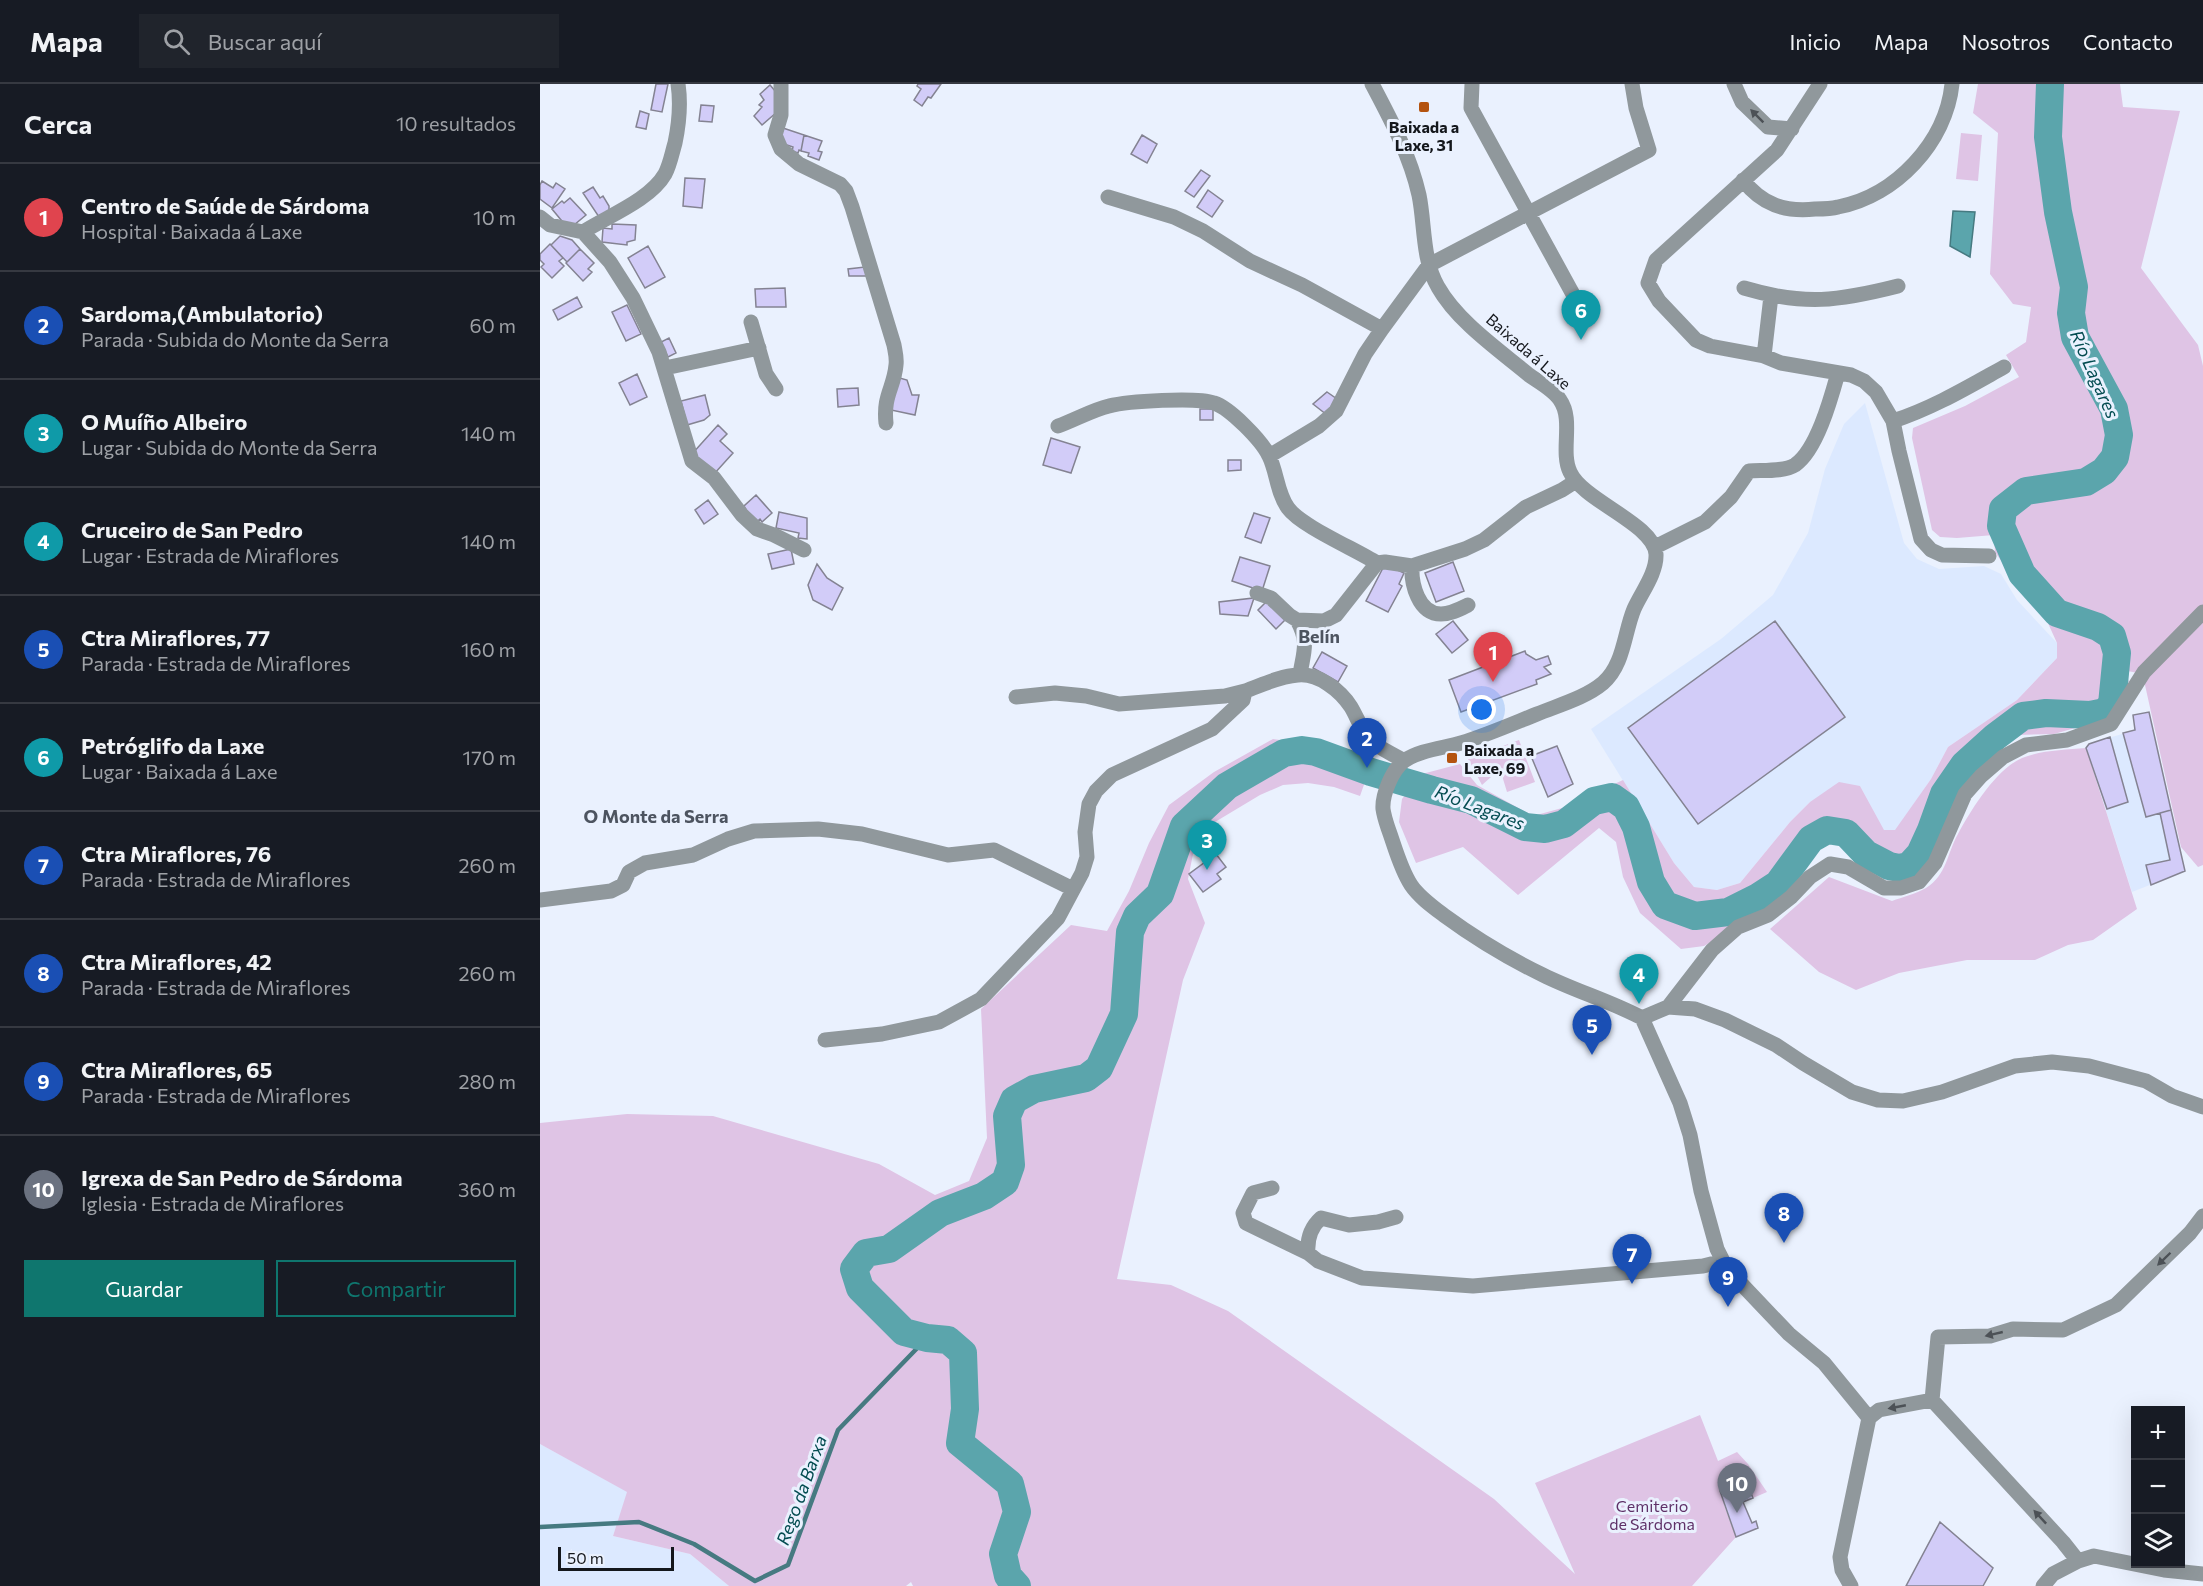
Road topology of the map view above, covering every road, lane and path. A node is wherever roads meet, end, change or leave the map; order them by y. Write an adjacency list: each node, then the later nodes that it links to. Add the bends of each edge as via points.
1 (678, 84): 14 (street, via 678,131 665,174 639,199)
2 (781, 84): 29 (street, via 781,116 775,135 781,149 799,164 840,184 859,229 897,362 886,399)
3 (1372, 84): 15 (street, Baixada á Laxe, via 1413,173)
4 (1472, 84): 12 (street, via 1471,108)
5 (1632, 84): 12 (street, via 1649,150)
6 (1734, 84): 9 (street, one-way to 6, via 1768,127 1742,102)
7 (1820, 84): 9 (street)
8 (1952, 84): 10 (street, via 1940,125 1923,153 1901,177 1860,201 1794,211 1764,201)
9 (1792, 129): 10 (street, via 1777,150)
10 (1743, 180): 23 (street, via 1656,260 1648,283 1659,301 1696,340)
11 (1108, 197): 21 (street, via 1203,231 1250,261)
12 (1527, 214): 15 (street); 19 (street)
13 (543, 226): 14 (street)
14 (583, 232): 25 (street, via 610,262 633,298)
15 (1429, 265): 21 (street); 32 (street, Baixada á Laxe, via 1437,286 1455,309 1563,403 1567,461)
16 (1898, 286): 18 (street, via 1826,300)
17 (1744, 288): 18 (street)
18 (1771, 296): 23 (street)
19 (1586, 318)
20 (751, 322): 22 (street)
21 (1382, 329): 31 (street, via 1336,411)
22 (759, 348): 25 (street); 27 (street, via 766,374)
23 (1764, 356): 26 (street)
24 (2004, 367): 28 (street, via 1946,399)
25 (664, 368): 34 (street, via 692,461 714,478 757,529)
26 (1838, 373): 28 (street, via 1864,381 1876,392); 33 (street, via 1815,437 1794,465 1749,471 1731,497 1705,522)
27 (776, 388)
28 (1893, 421): 35 (street, via 1920,539 1942,555)
29 (886, 423)
30 (1058, 426): 31 (street, via 1109,406 1204,400 1225,409)
31 (1269, 456): 36 (street, via 1288,508 1301,520)
32 (1576, 481): 33 (street, via 1641,530); 37 (street, via 1526,507 1484,540)
33 (1655, 547): 45 (street, via 1655,564 1630,619 1618,662 1603,683 1571,700)
34 (804, 550)
35 (1989, 556)
36 (1377, 563): 37 (street); 41 (street, via 1336,615 1324,621)
37 (1412, 566): 39 (street, via 1416,595 1430,612 1451,613)
38 (1257, 593): 41 (street, via 1271,598)
39 (1468, 605)
40 (2203, 612): 48 (street, via 2144,672 2111,724 2067,740 2026,744 1981,776 1965,794 1935,863 1919,882 1884,888 1848,867 1830,864 1768,915 1738,927 1712,950)
41 (1297, 620): 42 (street, via 1305,644)
42 (1300, 674): 43 (street); 45 (street, via 1338,691 1365,733)
43 (1245, 691): 44 (street, via 1119,704 1055,693); 46 (street, via 1243,700 1212,729 1112,775 1096,791 1089,804 1085,832 1087,857)
44 (1016, 697)
45 (1401, 764): 49 (street, via 1382,806 1406,876 1418,893 1461,928 1542,975)
46 (1074, 889): 47 (street, via 994,850 948,855 862,834 818,829 754,831 693,855 645,863 629,872 623,885 611,891); 50 (street, via 1058,918 981,999 939,1022)
47 (540, 900)
48 (1668, 1007): 49 (street); 51 (street, via 1695,1009 1725,1020 1776,1045 1852,1092 1878,1101 1903,1101 1942,1092 2015,1066 2052,1062 2089,1066 2146,1081)
49 (1641, 1018): 56 (street, via 1680,1103)
50 (825, 1040)
51 (2203, 1107)
52 (1272, 1188): 55 (street, via 1253,1193 1243,1213 1246,1223)
53 (2203, 1215): 57 (street, one-way to 57, via 2190,1233 2116,1305 2063,1330 2013,1329 1990,1336 1938,1336)
54 (1396, 1217): 55 (street, via 1349,1225 1321,1218 1307,1242)
55 (1308, 1253): 56 (street, via 1362,1278 1473,1286)
56 (1723, 1261): 58 (street, via 1789,1334 1824,1363)
57 (1932, 1400): 58 (street, one-way to 58, via 1879,1410); 59 (street, one-way to 57)
58 (1869, 1418): 61 (street, via 1840,1557)
59 (2078, 1561): 60 (street, via 2094,1557); 62 (street, via 2053,1574)
60 (2203, 1574)
61 (1851, 1586)
62 (2043, 1586)

